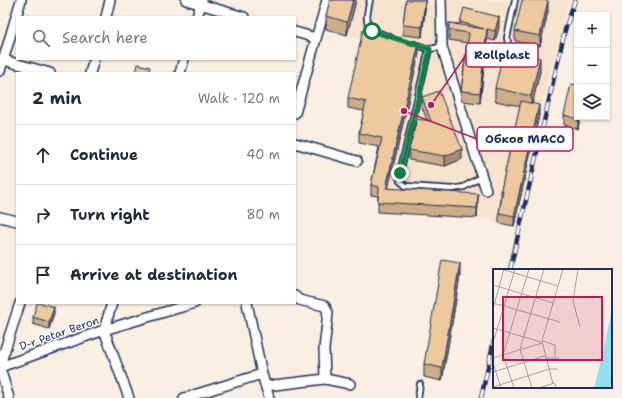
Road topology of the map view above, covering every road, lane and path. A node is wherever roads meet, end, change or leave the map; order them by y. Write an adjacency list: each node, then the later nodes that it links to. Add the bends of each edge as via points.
1 (21, 0): 19 (street)
2 (110, 0): 9 (street)
3 (186, 0): 8 (street)
4 (327, 0): 13 (street)
5 (370, 0): 14 (lane, via 366,15 367,25 372,31)
6 (442, 0): 16 (street)
7 (515, 0): 18 (lane, via 507,45 510,52)
8 (201, 2): 10 (street); 11 (street)
9 (106, 16)
10 (197, 16)
11 (241, 16)
12 (296, 32): 13 (street)
13 (316, 38): 26 (street)
14 (394, 38)
15 (408, 42): 17 (lane)
16 (442, 47): 17 (lane); 29 (street)
17 (430, 49): 29 (lane, via 400,181 406,186 452,189 464,187)
18 (524, 57)
19 (2, 59): 22 (street); 23 (street)
20 (94, 60): 24 (street)
21 (184, 60): 25 (street)
22 (0, 71)
23 (47, 72)
24 (90, 72)
25 (180, 72)
26 (296, 109)
27 (296, 143): 28 (street)
28 (357, 161)
29 (481, 177): 30 (street)
30 (486, 190)
31 (0, 217): 32 (street)
32 (16, 222)
33 (296, 297): 41 (street, via 325,306 328,314 324,349)
34 (20, 304): 39 (street)
35 (112, 304): 38 (street)
36 (192, 304): 38 (street, D-r Petar Beron)
37 (248, 304): 40 (street)
38 (104, 330): 39 (street, D-r Petar Beron); 46 (street)
39 (0, 367): 45 (street)
40 (262, 374): 44 (street); 47 (street)
41 (325, 379): 42 (street); 44 (street)
42 (350, 384)
43 (420, 384): 49 (lane)
44 (266, 386): 48 (street)
45 (9, 398)
46 (129, 398)
47 (184, 398)
48 (270, 398)
49 (418, 398)

